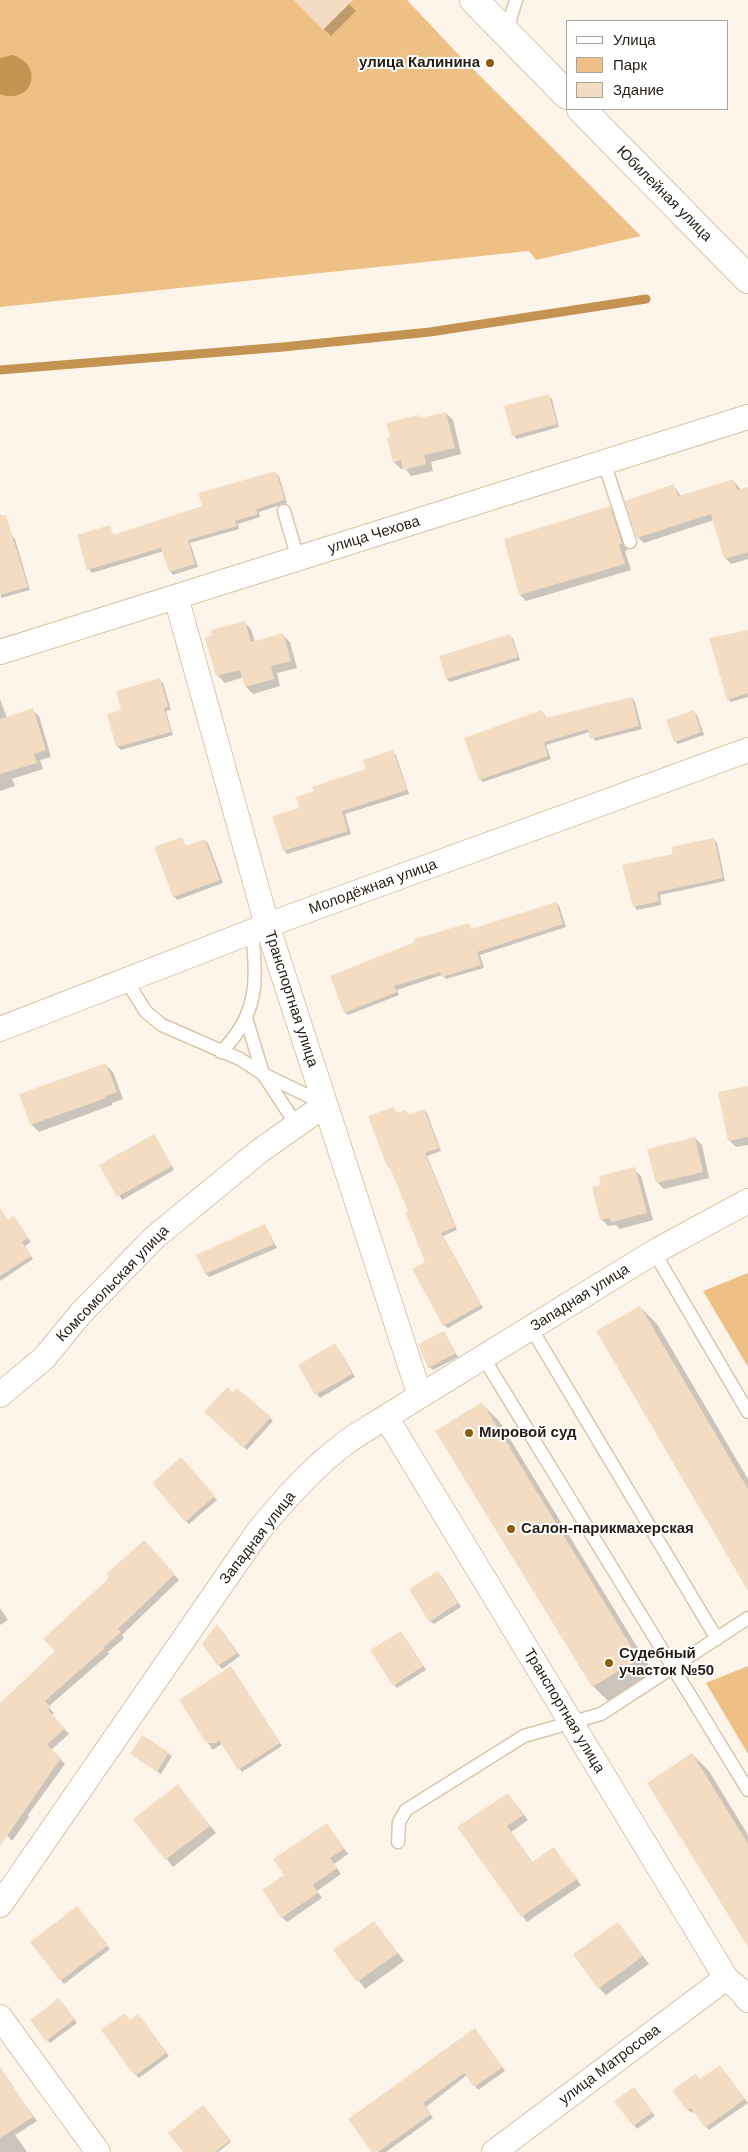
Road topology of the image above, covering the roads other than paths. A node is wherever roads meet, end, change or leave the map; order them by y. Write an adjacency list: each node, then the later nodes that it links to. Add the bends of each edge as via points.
1 (474, 0): 3 (main road)
2 (516, 0): 3 (lane)
3 (506, 33): 4 (main road)
4 (566, 94)
5 (582, 110): 6 (main road, Юбилейная улица)
6 (748, 279)
7 (748, 417): 8 (street, улица Чехова)
8 (604, 462): 10 (lane); 11 (street, улица Чехова)
9 (284, 511): 11 (lane)
10 (630, 542)
11 (298, 559): 12 (street, улица Чехова)
12 (176, 597): 13 (street, улица Чехова); 15 (street, Транспортная улица)
13 (0, 652)
14 (748, 750): 15 (street, Молодёжная улица)
15 (260, 928): 16 (street, Молодёжная улица); 17 (lane, via 254,992); 21 (street, Транспортная улица)
16 (126, 980): 18 (street, Молодёжная улица); 19 (lane, via 146,1012 162,1025)
17 (246, 1018): 19 (lane, via 236,1037); 20 (lane)
18 (0, 1029)
19 (221, 1052): 20 (lane, via 240,1059)
20 (263, 1074): 21 (lane); 22 (lane)
21 (325, 1105): 22 (street, Комсомольская улица); 28 (street, Транспортная улица)
22 (296, 1124): 27 (street, Комсомольская улица, via 155,1237 81,1313 44,1358)
23 (748, 1200): 24 (street, Западная улица)
24 (654, 1252): 25 (street, Западная улица); 29 (lane)
25 (531, 1328): 26 (street, Западная улица); 32 (lane)
26 (483, 1358): 28 (street, Западная улица); 33 (lane)
27 (0, 1395)
28 (420, 1396): 30 (street, Западная улица)
29 (748, 1412)
30 (386, 1417): 34 (street, Транспортная улица); 37 (street, Западная улица, via 344,1444 282,1502)
31 (748, 1618): 32 (lane)
32 (717, 1639): 33 (lane)
33 (672, 1667): 34 (lane, via 601,1714); 35 (lane)
34 (572, 1723): 36 (lane, via 540,1729 524,1736 406,1810 399,1822); 38 (street, Транспортная улица)
35 (748, 1790)
36 (398, 1842)
37 (0, 1905)
38 (726, 1978): 39 (street, Транспортная улица); 42 (street, улица Матросова)
39 (748, 2000)
40 (0, 2018): 41 (street)
41 (98, 2152)
42 (494, 2152)

